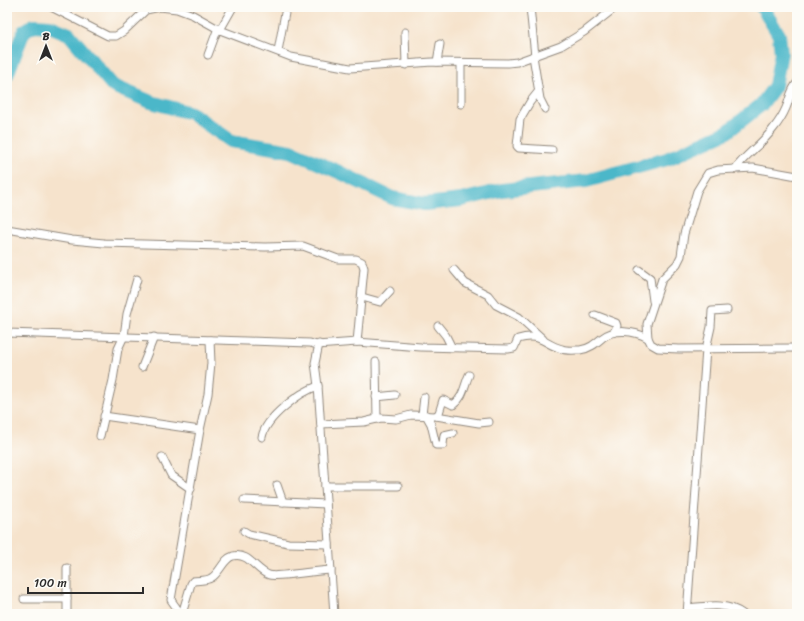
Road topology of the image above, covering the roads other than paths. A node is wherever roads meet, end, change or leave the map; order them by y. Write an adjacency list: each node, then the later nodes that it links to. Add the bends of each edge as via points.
1 (51, 7): 6 (street, via 108,36 116,36 124,31 146,10 160,7 177,9)
2 (233, 7): 6 (street)
3 (530, 7): 11 (street)
4 (616, 7): 11 (street, via 571,41)
5 (285, 13): 9 (street)
6 (219, 29): 9 (street); 10 (street)
7 (405, 32): 14 (street)
8 (440, 44): 12 (street)
9 (278, 51): 14 (street, via 297,58 350,68)
10 (208, 55)
11 (534, 56): 13 (street, via 517,62); 16 (street)
12 (437, 62): 13 (street); 14 (street)
13 (461, 63): 17 (street)
14 (406, 65)
15 (797, 83): 20 (street, via 790,94 786,110 774,129)
16 (538, 92): 18 (street); 19 (street, via 520,119 517,146)
17 (461, 104)
18 (545, 109)
19 (552, 150)
20 (735, 169): 21 (street, via 753,168); 28 (street, via 708,173 700,185 684,234 681,256 677,264 662,279)
21 (797, 176)
22 (7, 229): 27 (street, via 104,243 303,246 338,259 356,259 362,262)
23 (454, 270): 37 (street, via 464,283 488,295 496,305 519,317)
24 (639, 270): 28 (street, via 650,278)
25 (137, 279): 34 (street)
26 (390, 291): 27 (street, via 380,302)
27 (362, 297): 39 (street)
28 (653, 303): 36 (street, via 647,324)
29 (727, 310): 43 (street, via 712,311)
30 (595, 314): 32 (street, via 616,323)
31 (438, 326): 41 (street)
32 (614, 332): 36 (street, via 626,332); 37 (street, via 582,350 561,349)
33 (7, 333): 34 (street)
34 (124, 336): 35 (street); 52 (street, via 118,349)
35 (154, 337): 38 (street); 45 (street)
36 (648, 338): 43 (street, via 651,344 658,348)
37 (543, 339): 41 (street, via 524,337 518,339 514,348 508,349)
38 (210, 340): 40 (street); 57 (street, via 209,388)
39 (357, 342): 40 (street); 41 (street)
40 (319, 344): 47 (street, via 315,362)
41 (452, 348)
42 (797, 348): 43 (street)
43 (706, 349): 75 (street)
44 (376, 362): 49 (street)
45 (142, 368)
46 (470, 375): 53 (street, via 460,398 453,405 443,400)
47 (318, 386): 56 (street); 60 (street, via 308,390 275,414 265,426)
48 (395, 395): 49 (street)
49 (376, 397): 54 (street)
50 (424, 397): 51 (street)
51 (424, 415): 53 (street); 54 (street); 58 (street, via 431,424 436,445 443,445 444,435)
52 (104, 416): 57 (street); 59 (street)
53 (436, 416): 55 (street, via 464,422)
54 (377, 419): 56 (street)
55 (489, 422)
56 (321, 424): 63 (street)
57 (200, 430): 65 (street)
58 (453, 434)
59 (100, 436)
60 (262, 436)
61 (162, 457): 65 (street, via 171,475)
62 (277, 485): 67 (street)
63 (325, 486): 64 (street); 68 (street)
64 (398, 486)
65 (191, 488): 77 (street, via 171,600)
66 (244, 500): 67 (street)
67 (283, 502): 68 (street)
68 (326, 504): 70 (street)
69 (244, 531): 70 (street, via 288,543)
70 (329, 544): 72 (street)
71 (67, 568): 74 (street)
72 (331, 570): 77 (street, via 270,576 260,571 250,560 234,556 228,558 212,577 191,584); 78 (street)
73 (24, 599): 74 (street)
74 (67, 599): 76 (street)
75 (688, 611): 79 (street, via 726,606)
76 (67, 614)
77 (181, 614)
78 (334, 614)
79 (743, 614)

